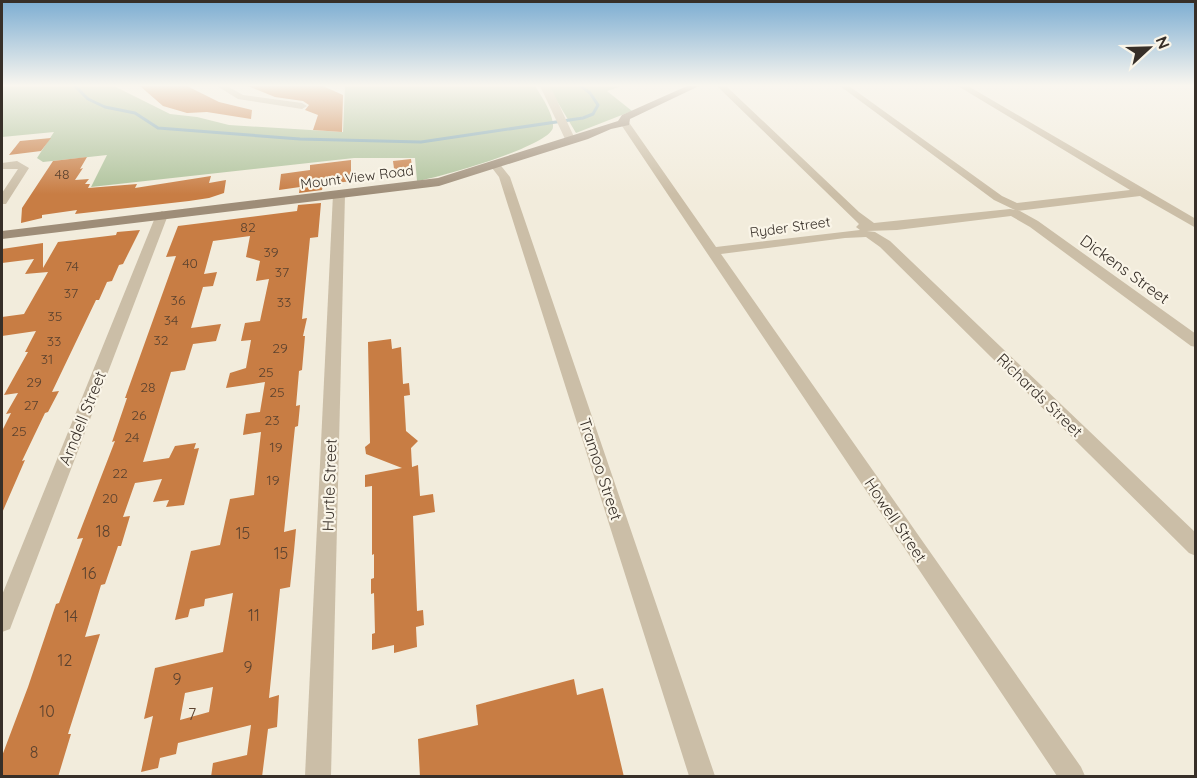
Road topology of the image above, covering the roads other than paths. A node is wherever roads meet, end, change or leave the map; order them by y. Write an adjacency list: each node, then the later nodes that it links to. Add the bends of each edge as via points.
1 (562, 122): 6 (street)
2 (759, 122): 15 (street, Richards Street)
3 (893, 122): 12 (street, Dickens Street)
4 (1024, 122): 9 (street)
5 (625, 123): 6 (street, Mount View Road); 17 (street, Howell Street)
6 (571, 141): 7 (street, Mount View Road)
7 (494, 164): 10 (street, Mount View Road, via 439,182); 22 (street, Tramoo Street, via 504,177)
8 (2, 166): 11 (street, via 24,166)
9 (1142, 192): 12 (street, Ryder Street); 14 (street)
10 (339, 194): 13 (street, Mount View Road); 21 (street, Hurtle Street)
11 (2, 201)
12 (1010, 209): 15 (street, Ryder Street); 18 (street, Dickens Street)
13 (162, 216): 16 (street, Mount View Road); 20 (street, Arndell Street)
14 (1196, 224)
15 (871, 232): 17 (street, Ryder Street); 19 (street, Richards Street)
16 (2, 235)
17 (716, 252): 23 (street, Howell Street)
18 (1196, 342)
19 (1196, 547)
20 (2, 621)
21 (318, 777)
22 (702, 777)
23 (1072, 777)

